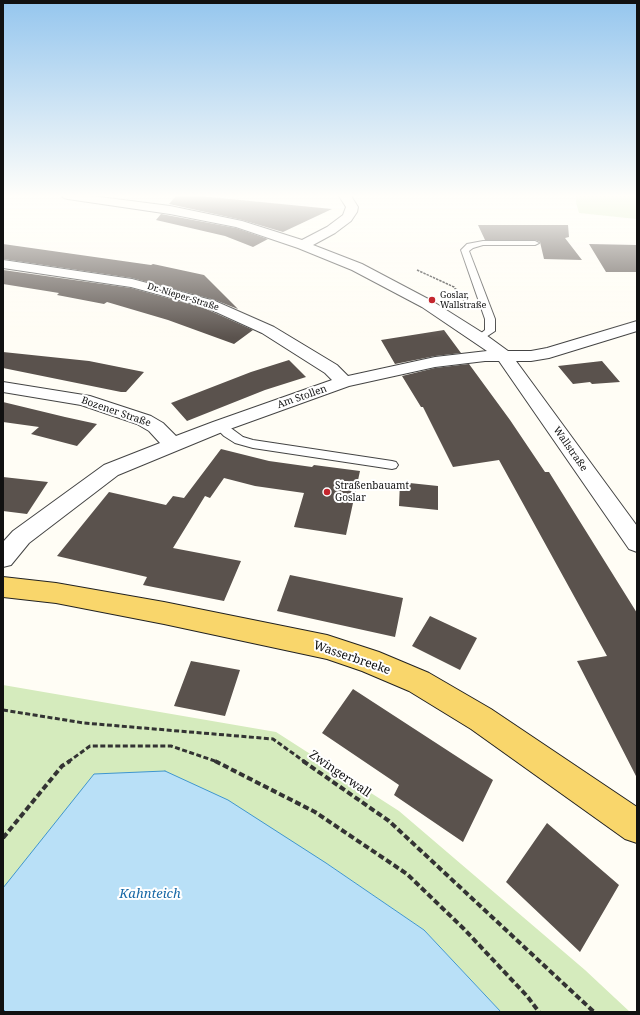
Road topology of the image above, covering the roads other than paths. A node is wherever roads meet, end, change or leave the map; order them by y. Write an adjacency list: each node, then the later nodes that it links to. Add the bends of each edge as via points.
1 (298, 243): 4 (street, Wallstraße)
2 (306, 243): 4 (street)
3 (481, 243): 7 (lane, via 465,250 490,319 490,331)
4 (303, 245): 7 (street, Wallstraße, via 357,267 401,289)
5 (3, 264): 9 (street, Dr.-Nieper-Straße, via 132,283 210,304 268,330 331,369)
6 (637, 326): 8 (street, Am Stollen, via 549,353)
7 (480, 338): 8 (street, Wallstraße)
8 (504, 356): 9 (street, Am Stollen, via 435,362); 14 (street, Wallstraße)
9 (344, 382): 11 (street, Am Stollen)
10 (3, 387): 12 (street, Bozener Straße, via 84,400 144,420 156,427)
11 (220, 426): 12 (street, Am Stollen); 13 (lane, via 239,440 253,444)
12 (172, 445): 15 (street, Am Stollen, via 111,470 21,537)
13 (392, 465)
14 (637, 543)
15 (3, 558)
16 (3, 587): 17 (main road, Wasserbreeke, via 56,593 164,613 328,647 369,661 419,682 481,719)
17 (637, 827)

